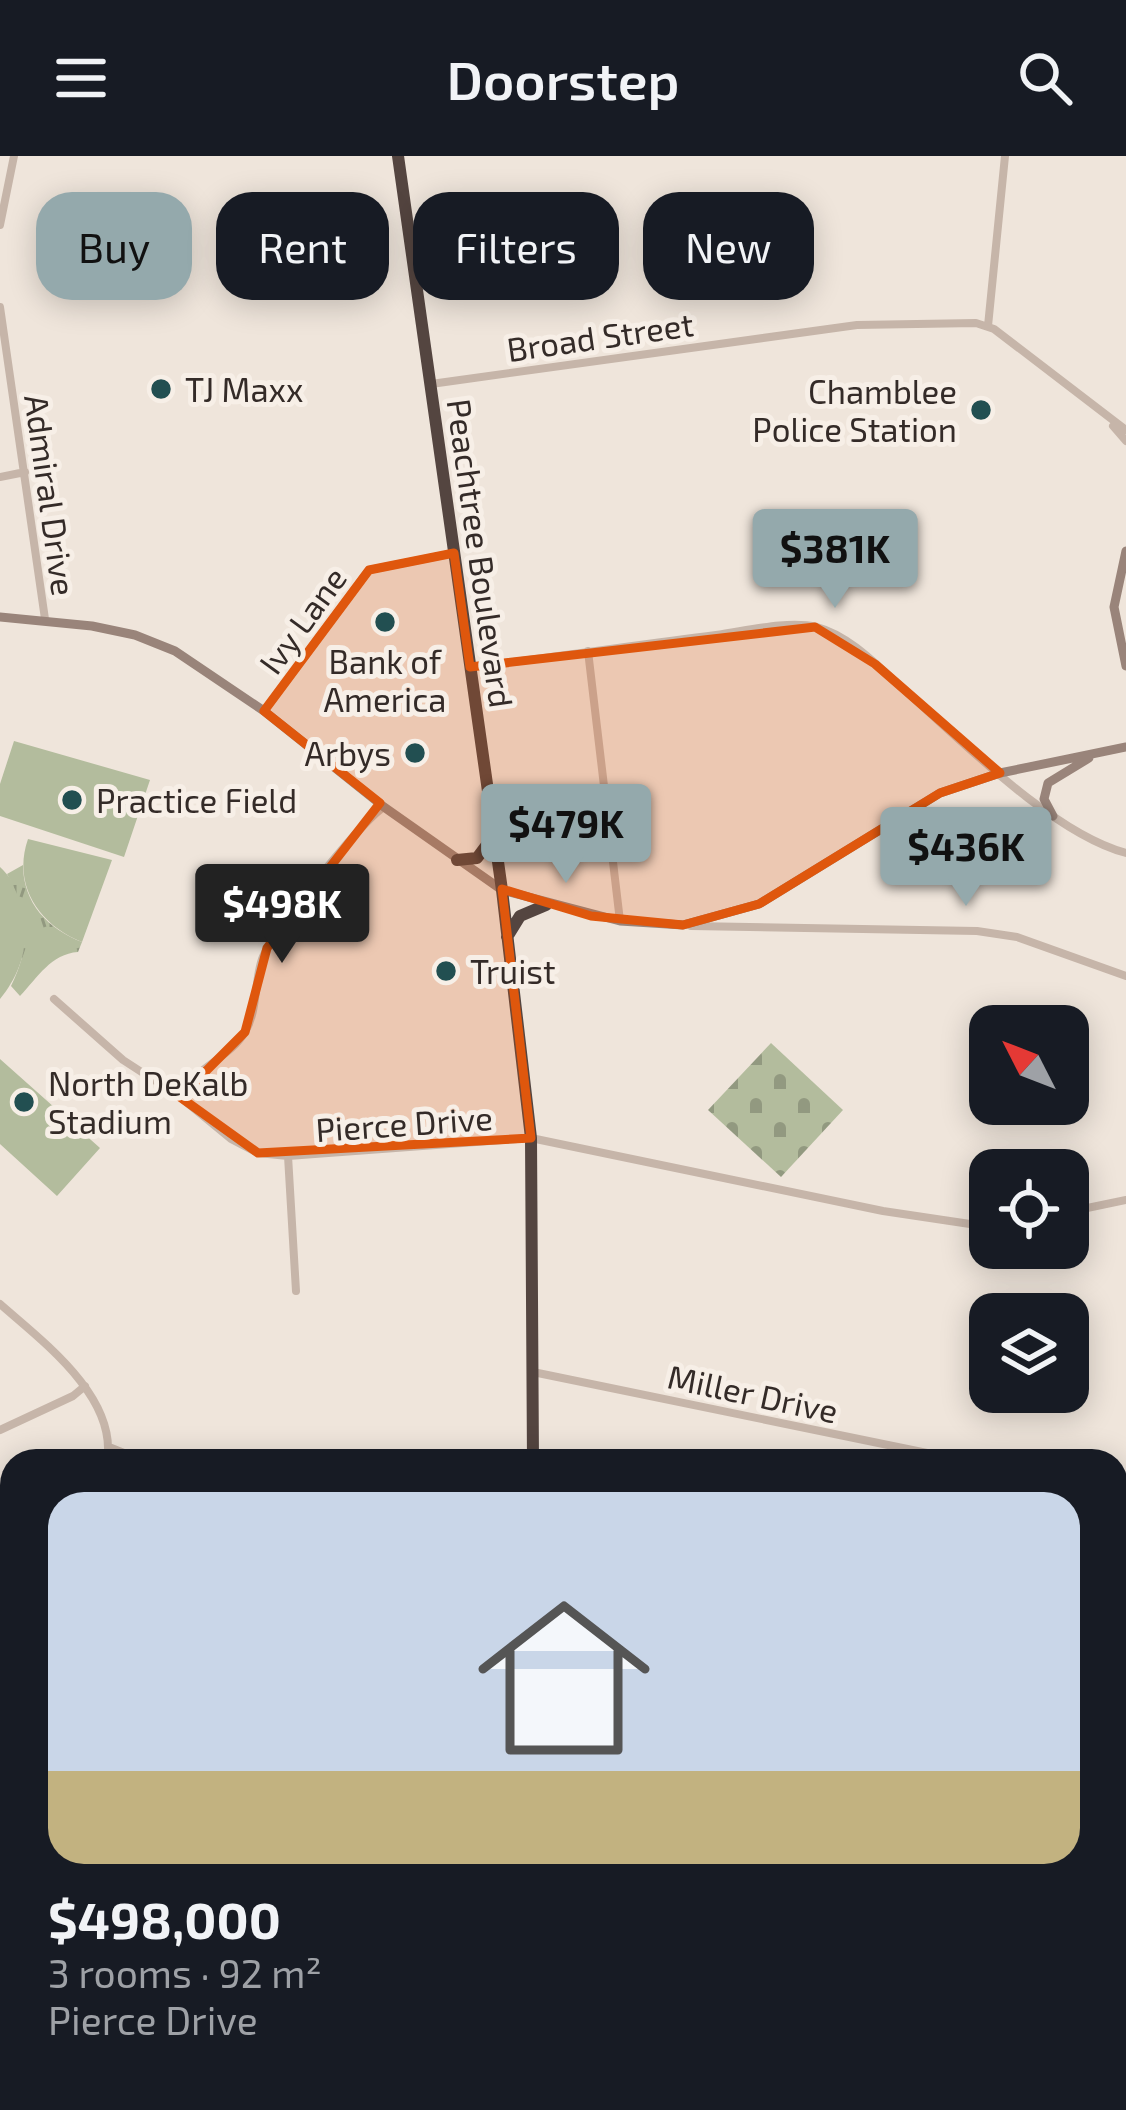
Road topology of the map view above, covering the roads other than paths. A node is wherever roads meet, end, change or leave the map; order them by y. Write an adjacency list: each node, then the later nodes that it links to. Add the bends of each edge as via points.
1 (14, 156): 4 (street)
2 (398, 156): 7 (highway, Peachtree Boulevard)
3 (1005, 156): 6 (street)
4 (0, 225)
5 (0, 307): 11 (street, Admiral Drive)
6 (988, 326): 7 (street, Broad Street, via 857,325); 8 (street)
7 (430, 384): 14 (highway, Peachtree Boulevard)
8 (1104, 416): 9 (street); 10 (street)
9 (1126, 430)
10 (1126, 441)
11 (25, 472): 12 (street); 16 (street, Admiral Drive)
12 (0, 477)
13 (1126, 550): 19 (street, via 1114,607)
14 (454, 553): 18 (highway, Peachtree Boulevard); 20 (street, Ivy Lane, via 369,570)
15 (0, 616): 16 (street)
16 (45, 619): 20 (street, via 176,651)
17 (588, 651): 18 (street); 23 (street, via 815,626 849,643); 33 (street)
18 (470, 667): 28 (highway, Peachtree Boulevard)
19 (1126, 667)
20 (265, 710): 24 (street)
21 (1126, 747): 22 (street)
22 (1101, 752): 23 (street); 27 (street, via 1051,779 1044,799)
23 (1000, 773): 27 (street); 34 (street, via 940,793 759,904)
24 (373, 798): 25 (street); 26 (street)
25 (384, 807): 26 (street); 30 (street)
26 (369, 816): 38 (street, via 267,948 245,1032)
27 (1053, 816): 29 (street)
28 (492, 823): 30 (highway, via 482,853); 31 (highway, Peachtree Boulevard)
29 (1126, 853)
30 (457, 860): 31 (street)
31 (502, 890): 32 (street); 35 (highway, Peachtree Boulevard)
32 (546, 904): 33 (street); 35 (highway, via 520,916)
33 (620, 922): 34 (street)
34 (683, 926): 36 (street, via 976,931 1017,937)
35 (507, 938): 39 (highway, Peachtree Boulevard)
36 (1126, 976)
37 (54, 999): 38 (street, Pierce Drive, via 130,1066)
38 (180, 1097): 40 (street, Pierce Drive, via 243,1146)
39 (531, 1138): 40 (street, Pierce Drive); 43 (street, Pierce Drive); 46 (highway, Peachtree Boulevard)
40 (288, 1156): 44 (street)
41 (1126, 1200): 42 (street)
42 (1089, 1208)
43 (969, 1224)
44 (296, 1292)
45 (0, 1304): 47 (street)
46 (531, 1372): 50 (highway, Peachtree Boulevard); 51 (street, Miller Drive)
47 (85, 1386): 48 (street); 49 (street)
48 (0, 1430)
49 (110, 1448)
50 (532, 1449)
51 (907, 1449)

